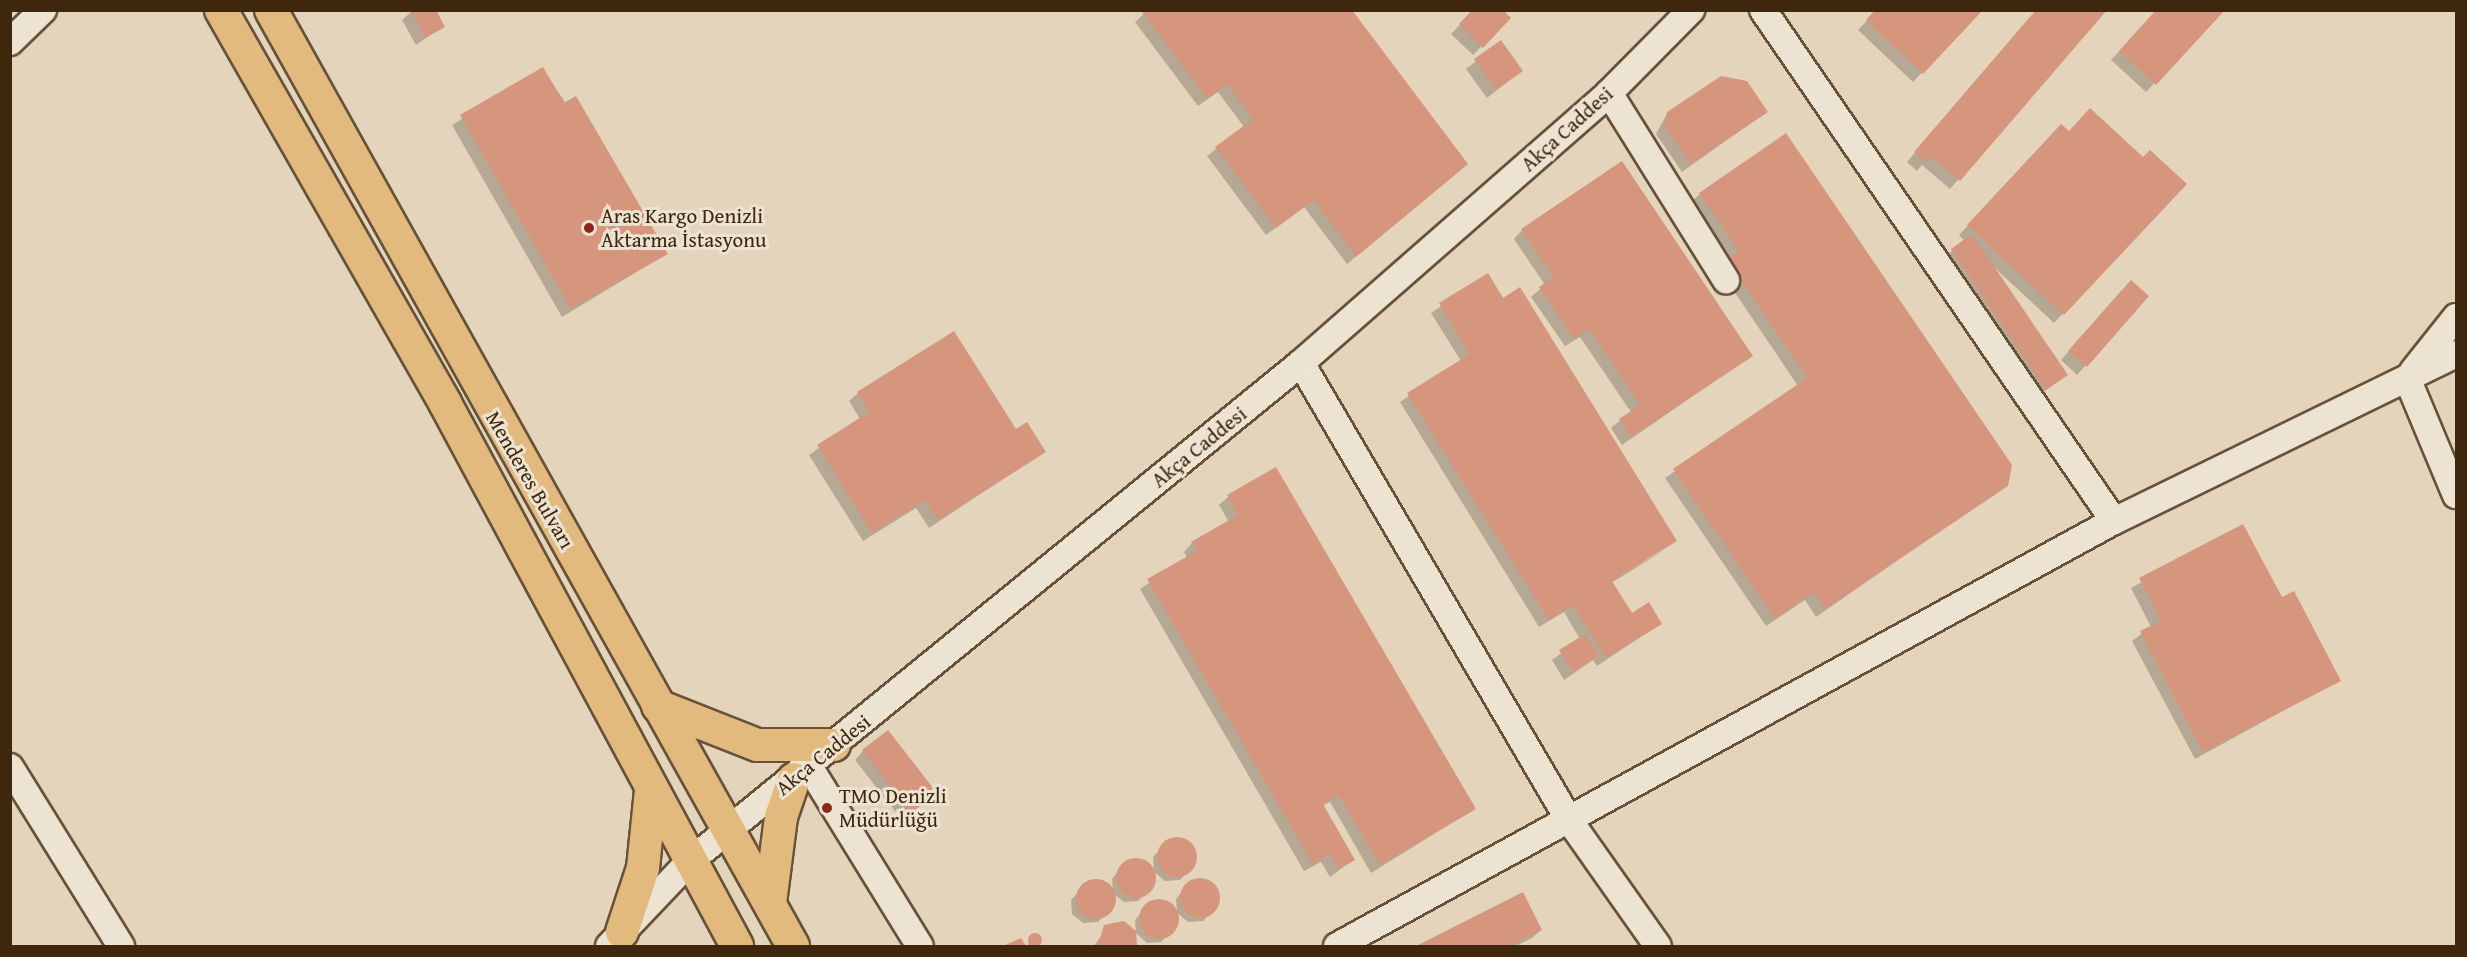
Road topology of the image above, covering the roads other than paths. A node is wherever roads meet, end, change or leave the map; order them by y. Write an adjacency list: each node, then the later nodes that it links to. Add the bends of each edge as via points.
1 (43, 10): 6 (street)
2 (221, 10): 13 (main road, Menderes Bulvarı)
3 (271, 10): 16 (main road, Menderes Bulvarı)
4 (1691, 10): 7 (street, Akça Caddesi)
5 (1763, 10): 15 (street)
6 (10, 42)
7 (1609, 93): 8 (street); 11 (street, Akça Caddesi)
8 (1726, 280)
9 (2457, 317): 12 (street)
10 (2457, 354): 12 (street)
11 (1301, 363): 17 (street, Akça Caddesi); 21 (street)
12 (2407, 378): 14 (street); 15 (street)
13 (445, 403): 20 (main road, Menderes Bulvarı); 22 (main road, via 602,655)
14 (2457, 495)
15 (2114, 522): 21 (street)
16 (658, 706): 18 (main road); 22 (main road, Menderes Bulvarı)
17 (834, 745): 18 (main road)
18 (800, 765): 22 (street, Akça Caddesi); 23 (main road, via 781,817); 29 (street)
19 (10, 767): 25 (street)
20 (651, 790): 22 (main road, Menderes Bulvarı); 24 (main road, via 643,868)
21 (1569, 820): 30 (street); 31 (street)
22 (710, 846): 23 (main road, Menderes Bulvarı); 24 (street, Akça Caddesi); 26 (main road, Menderes Bulvarı); 27 (main road)
23 (770, 903): 28 (main road, Menderes Bulvarı)
24 (616, 939)
25 (121, 946)
26 (737, 946)
27 (775, 946)
28 (793, 946)
29 (920, 946)
30 (1337, 946)
31 (1658, 946)

